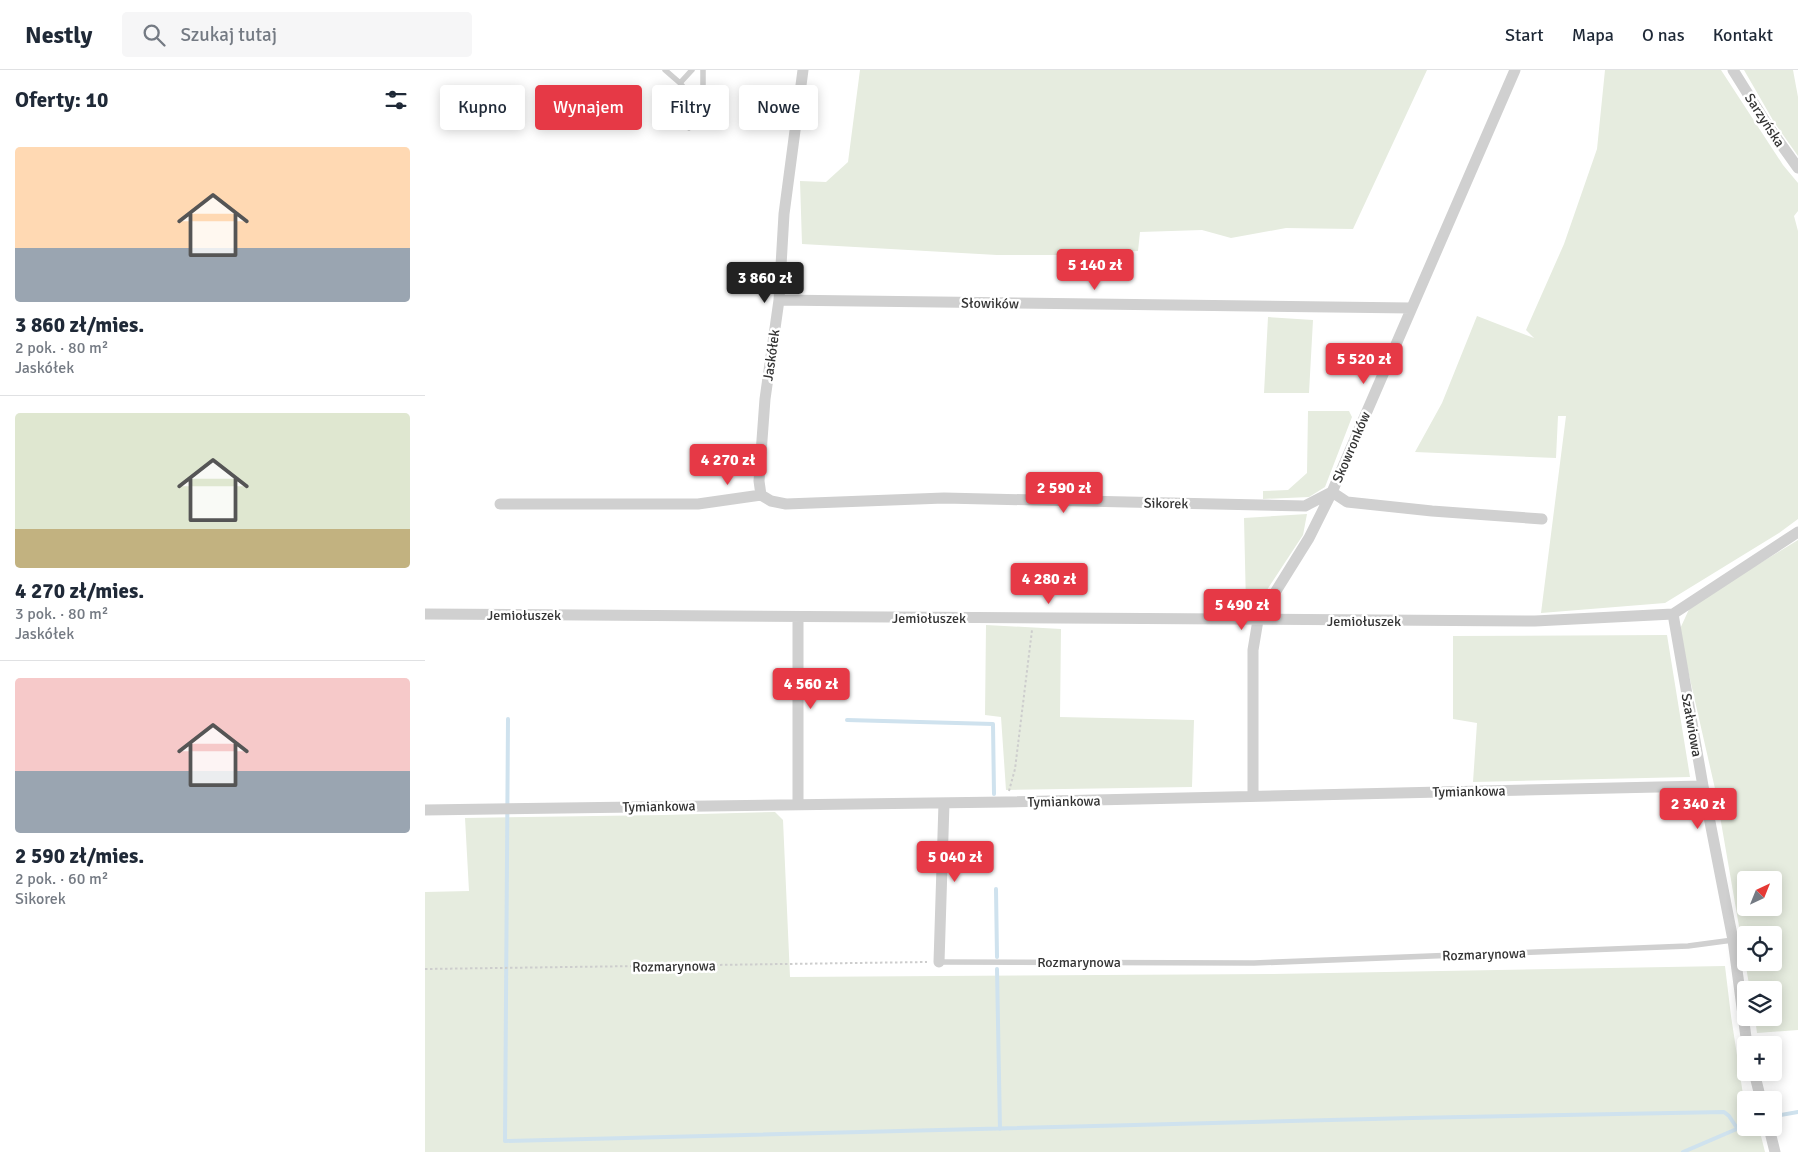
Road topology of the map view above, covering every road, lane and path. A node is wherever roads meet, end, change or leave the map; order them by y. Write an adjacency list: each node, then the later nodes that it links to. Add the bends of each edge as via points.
1 (665, 70): 7 (lane)
2 (692, 70): 7 (lane)
3 (703, 70): 8 (lane)
4 (803, 70): 10 (street, Jaskółek, via 784,214)
5 (1515, 70): 11 (street, Skowronków)
6 (1733, 70): 9 (street, Sarzyńska)
7 (680, 83)
8 (703, 85)
9 (1798, 168)
10 (779, 300): 11 (street, Słowików); 13 (street, Jaskółek, via 765,399 759,481)
11 (1411, 308): 12 (street, Skowronków)
12 (1332, 492): 13 (street, Sikorek, via 1305,506 944,498 786,504 771,501); 15 (street, Skowronków, via 1347,502); 21 (street, via 1309,538)
13 (761, 494): 14 (street, via 698,504)
14 (500, 504)
15 (1542, 519)
16 (1798, 532): 18 (street)
17 (425, 614): 19 (street, Jemiołuszek)
18 (1673, 614): 21 (street, Jemiołuszek, via 1535,621); 22 (street, Szałwiowa)
19 (798, 617): 20 (street, Jemiołuszek); 26 (street)
20 (1033, 618): 21 (street, Jemiołuszek); 24 (path, via 1015,769)
21 (1258, 620): 23 (street, via 1253,650)
22 (1703, 786): 23 (street, Tymiankowa); 28 (street, Szałwiowa)
23 (1253, 796): 24 (street, Tymiankowa)
24 (1005, 802): 25 (street, Tymiankowa)
25 (944, 803): 26 (street, Tymiankowa); 29 (street)
26 (798, 804): 27 (street, Tymiankowa)
27 (425, 810)
28 (1733, 940): 29 (lane, Rozmarynowa, via 1688,946 1254,963); 31 (street, Szałwiowa)
29 (939, 962): 30 (path, Rozmarynowa)
30 (425, 969)
31 (1746, 1036)
32 (1771, 1136): 33 (street)
33 (1775, 1152)

